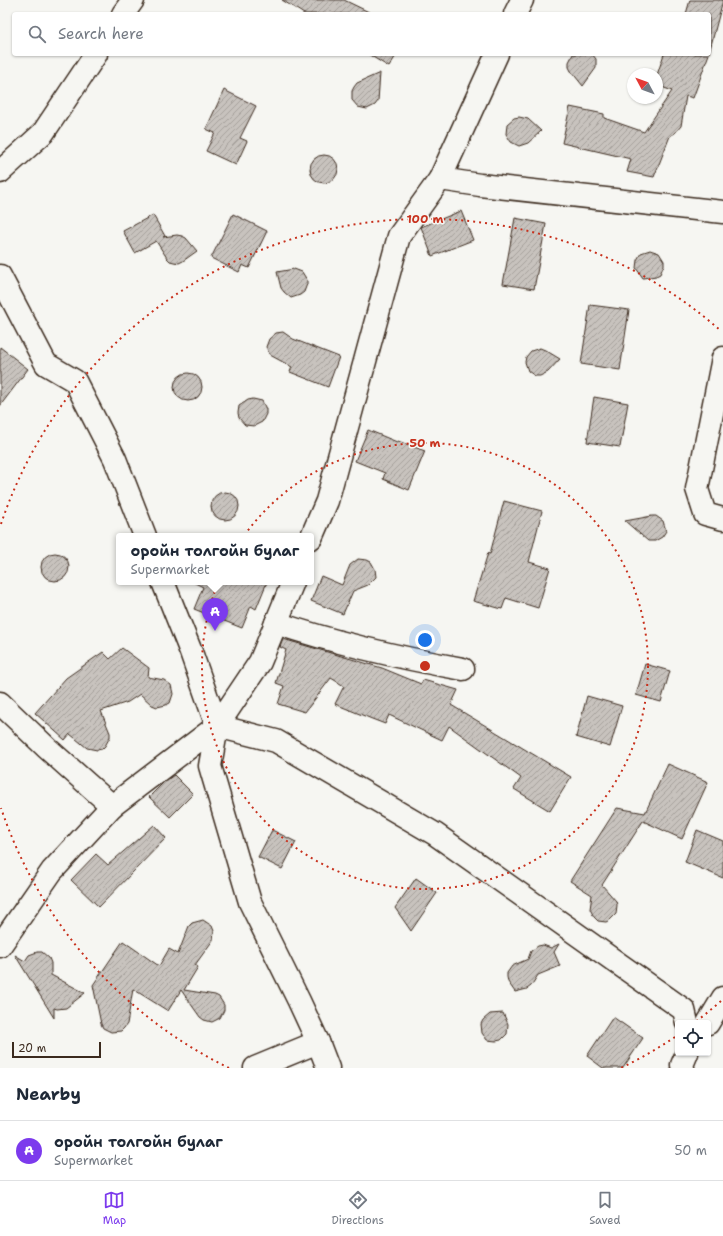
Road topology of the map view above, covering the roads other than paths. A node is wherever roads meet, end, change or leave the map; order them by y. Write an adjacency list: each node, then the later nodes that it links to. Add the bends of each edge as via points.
1 (132, 0): 3 (street)
2 (522, 0): 4 (street)
3 (124, 12)
4 (516, 12)
5 (95, 56): 7 (street, via 43,133)
6 (496, 56): 9 (street)
7 (9, 153): 8 (street)
8 (0, 172)
9 (440, 179): 10 (street); 15 (street, via 399,236 327,501)
10 (723, 212)
11 (0, 276): 14 (street, via 46,364 75,381 115,459)
12 (723, 358): 13 (street, via 697,489 706,514)
13 (723, 519)
14 (144, 533)
15 (313, 533)
16 (164, 585): 21 (street)
17 (292, 585): 18 (street)
18 (276, 623): 19 (street, via 418,662); 21 (street, via 260,662)
19 (463, 669)
20 (0, 702): 22 (street)
21 (217, 726): 22 (street); 25 (street, via 276,742 435,834 684,1010); 27 (street, via 210,766 250,902)
22 (112, 806): 23 (street, via 52,870)
23 (0, 946)
24 (723, 998): 26 (street)
25 (686, 1020)
26 (710, 1020)
27 (318, 1042): 28 (street); 29 (street)
28 (255, 1068)
29 (328, 1068)

